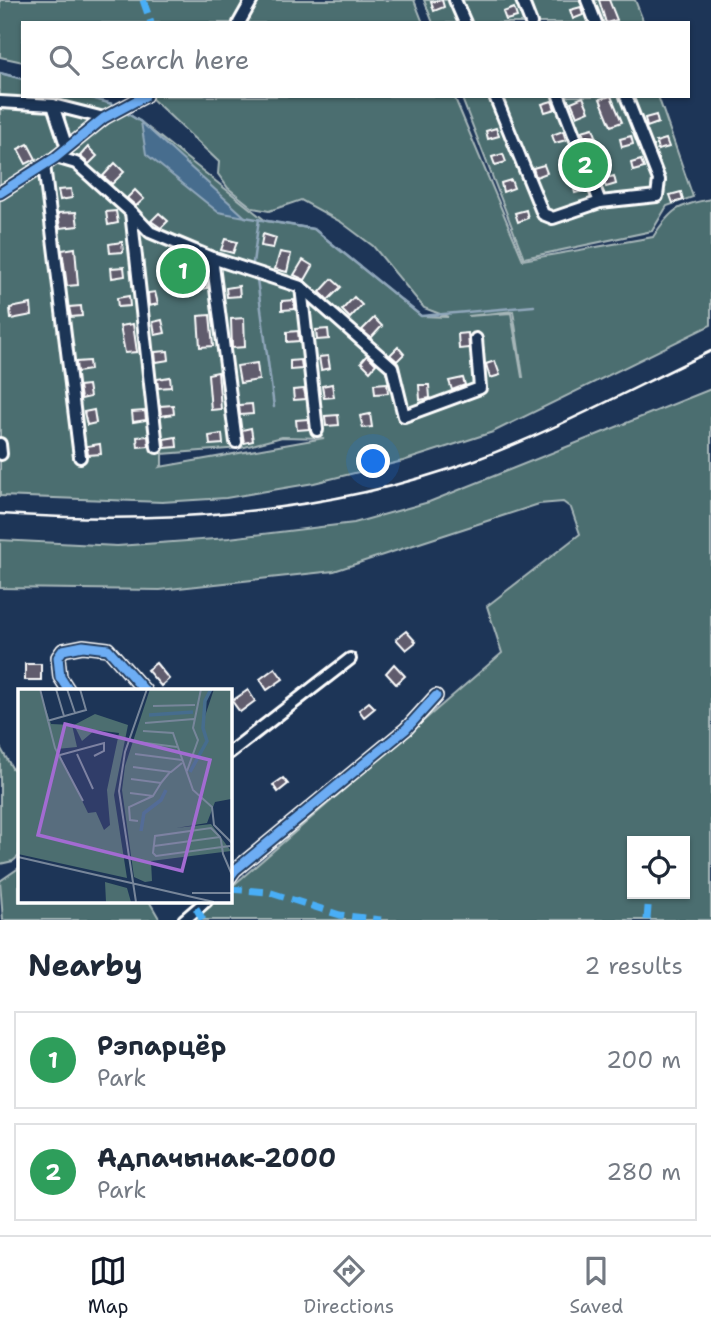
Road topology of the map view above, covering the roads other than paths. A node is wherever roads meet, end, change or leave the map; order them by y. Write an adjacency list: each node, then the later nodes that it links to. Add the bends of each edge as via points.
1 (253, 0): 5 (street)
2 (456, 0): 6 (street)
3 (522, 0): 7 (street)
4 (587, 0): 8 (street)
5 (240, 21)
6 (464, 21)
7 (530, 21)
8 (595, 21)
9 (141, 98): 15 (street)
10 (496, 98): 20 (street, via 543,214 553,218)
11 (560, 98): 20 (street)
12 (627, 98): 20 (street, via 659,190 657,196 647,199)
13 (0, 102): 14 (street)
14 (53, 105): 15 (street); 16 (street)
15 (103, 118): 16 (street)
16 (67, 148): 17 (street)
17 (56, 157): 18 (street); 21 (street, via 76,163)
18 (44, 165): 19 (street); 28 (street)
19 (0, 193)
20 (600, 202)
21 (131, 212): 22 (street, via 150,232); 27 (street)
22 (212, 258): 23 (street); 26 (street)
23 (301, 287): 24 (street, via 392,367 404,416 480,388); 25 (street)
24 (476, 339)
25 (317, 430)
26 (236, 442)
27 (157, 447)
28 (80, 457)
29 (350, 659): 33 (street)
30 (68, 689): 31 (street, via 60,677 58,657 63,650 83,646 108,649)
31 (143, 689)
32 (436, 696): 34 (street, via 406,729)
33 (231, 751)
34 (231, 875)
35 (196, 904): 36 (street)
36 (184, 920)

